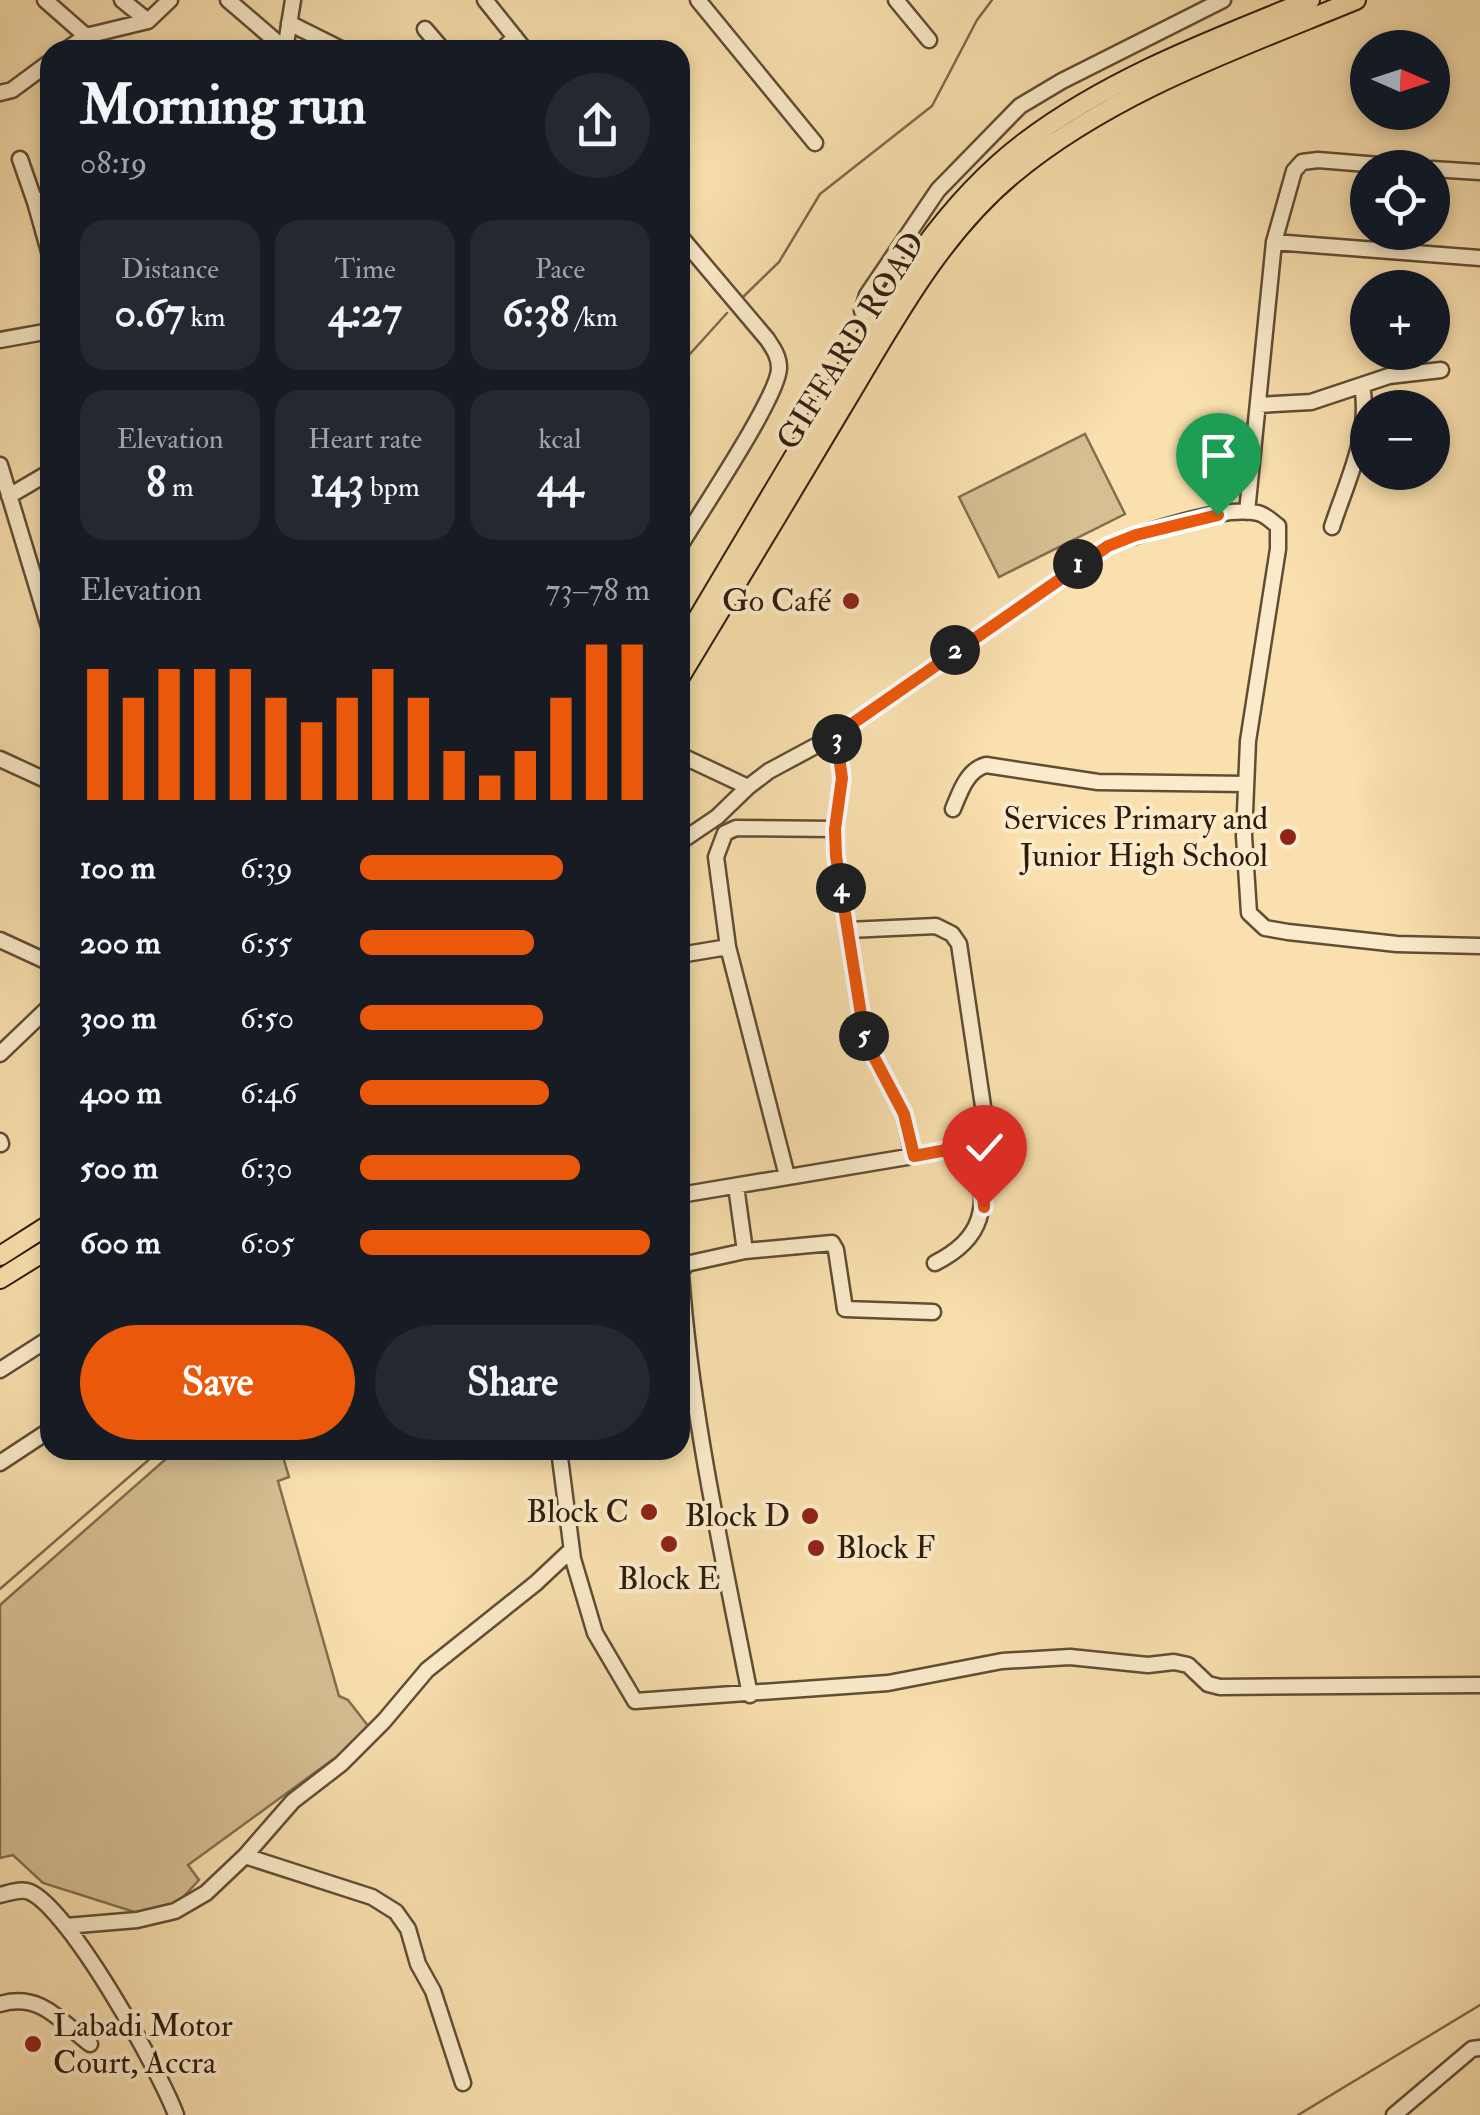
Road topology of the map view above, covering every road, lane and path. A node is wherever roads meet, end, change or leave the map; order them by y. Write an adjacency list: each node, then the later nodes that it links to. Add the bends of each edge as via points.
1 (45, 0): 16 (street)
2 (122, 0): 13 (street)
3 (170, 0): 13 (street)
4 (228, 0): 19 (street)
5 (293, 0): 14 (street)
6 (485, 0): 17 (street)
7 (698, 0): 28 (street)
8 (1223, 0): 37 (street, via 1020,106 938,190 867,295 862,310)
9 (1310, 0): 12 (main road, GIFFARD ROAD)
10 (1356, 0): 12 (main road, GIFFARD ROAD)
11 (898, 1): 25 (street)
12 (1277, 14): 37 (main road, GIFFARD ROAD, via 1148,69 1025,142 948,217); 51 (main road, GIFFARD ROAD, via 1098,115 1012,174 980,205 914,288)
13 (148, 21): 16 (street)
14 (289, 23): 20 (street); 21 (street)
15 (425, 29): 22 (street)
16 (86, 36): 18 (street)
17 (514, 37): 23 (street); 24 (street)
18 (80, 40)
19 (274, 40)
20 (286, 40)
21 (323, 40)
22 (434, 40)
23 (511, 40)
24 (517, 40)
25 (929, 40)
26 (40, 69): 27 (street)
27 (0, 93)
28 (816, 143)
29 (20, 159): 33 (street)
30 (1350, 163): 34 (street, via 1302,162)
31 (1450, 170): 32 (street)
32 (1480, 172)
33 (40, 196)
34 (1274, 242): 36 (street); 42 (street)
35 (690, 248): 48 (street, via 767,340 779,369 756,421)
36 (1480, 258)
37 (874, 322): 50 (main road, GIFFARD ROAD)
38 (40, 333): 39 (street)
39 (0, 340)
40 (1441, 370): 41 (street)
41 (1362, 386): 42 (street, via 1311,402); 47 (street, via 1365,418 1356,464)
42 (1258, 405): 46 (street)
43 (0, 465): 45 (street)
44 (40, 478): 45 (street)
45 (9, 496): 49 (street)
46 (1247, 512): 52 (street, via 1108,546); 56 (street, via 1278,526 1278,549)
47 (1332, 527)
48 (690, 530)
49 (40, 597)
50 (690, 631)
51 (690, 659)
52 (836, 735): 57 (street); 59 (street, via 842,778)
53 (0, 759): 55 (street)
54 (690, 760): 57 (street)
55 (40, 777)
56 (1246, 784): 58 (street, via 1098,782 986,765 964,784); 63 (street, via 1244,877 1254,921 1288,932)
57 (748, 787): 60 (street)
58 (953, 810)
59 (835, 829): 61 (street); 64 (street, via 736,828 725,834 716,857)
60 (690, 835)
61 (848, 930): 69 (street, via 936,926 959,944 989,1134); 70 (street, via 865,1040 904,1114)
62 (0, 940): 66 (street)
63 (1480, 946)
64 (728, 947): 65 (street); 71 (street)
65 (690, 954)
66 (40, 958)
67 (40, 1016): 68 (street)
68 (0, 1054)
69 (979, 1144): 70 (street); 79 (street, via 983,1213 959,1250)
70 (914, 1156): 71 (street)
71 (787, 1176): 72 (street)
72 (736, 1186): 73 (street); 75 (street)
73 (690, 1194)
74 (40, 1230): 77 (main road)
75 (744, 1251): 78 (street); 81 (street, via 832,1243 844,1308)
76 (40, 1254): 80 (main road)
77 (0, 1256)
78 (690, 1263)
79 (936, 1263)
80 (0, 1279)
81 (933, 1312)
82 (40, 1344): 84 (street)
83 (690, 1367): 90 (street)
84 (0, 1370)
85 (40, 1437): 87 (street)
86 (561, 1460): 88 (street)
87 (0, 1463)
88 (571, 1550): 90 (street, via 596,1632 632,1698); 91 (street, via 427,1670)
89 (1480, 1685): 90 (street, via 1220,1687 1188,1665 1070,1657)
90 (750, 1696)
91 (246, 1856): 93 (street, via 175,1911); 97 (street, via 358,1892 396,1912 433,1991)
92 (0, 1895): 93 (street, via 31,1892)
93 (66, 1926): 98 (street, via 110,1988)
94 (0, 2004): 95 (street, via 14,2000 52,2010)
95 (90, 2044)
96 (1480, 2048): 99 (street)
97 (463, 2083)
98 (176, 2115)
99 (1394, 2115)

